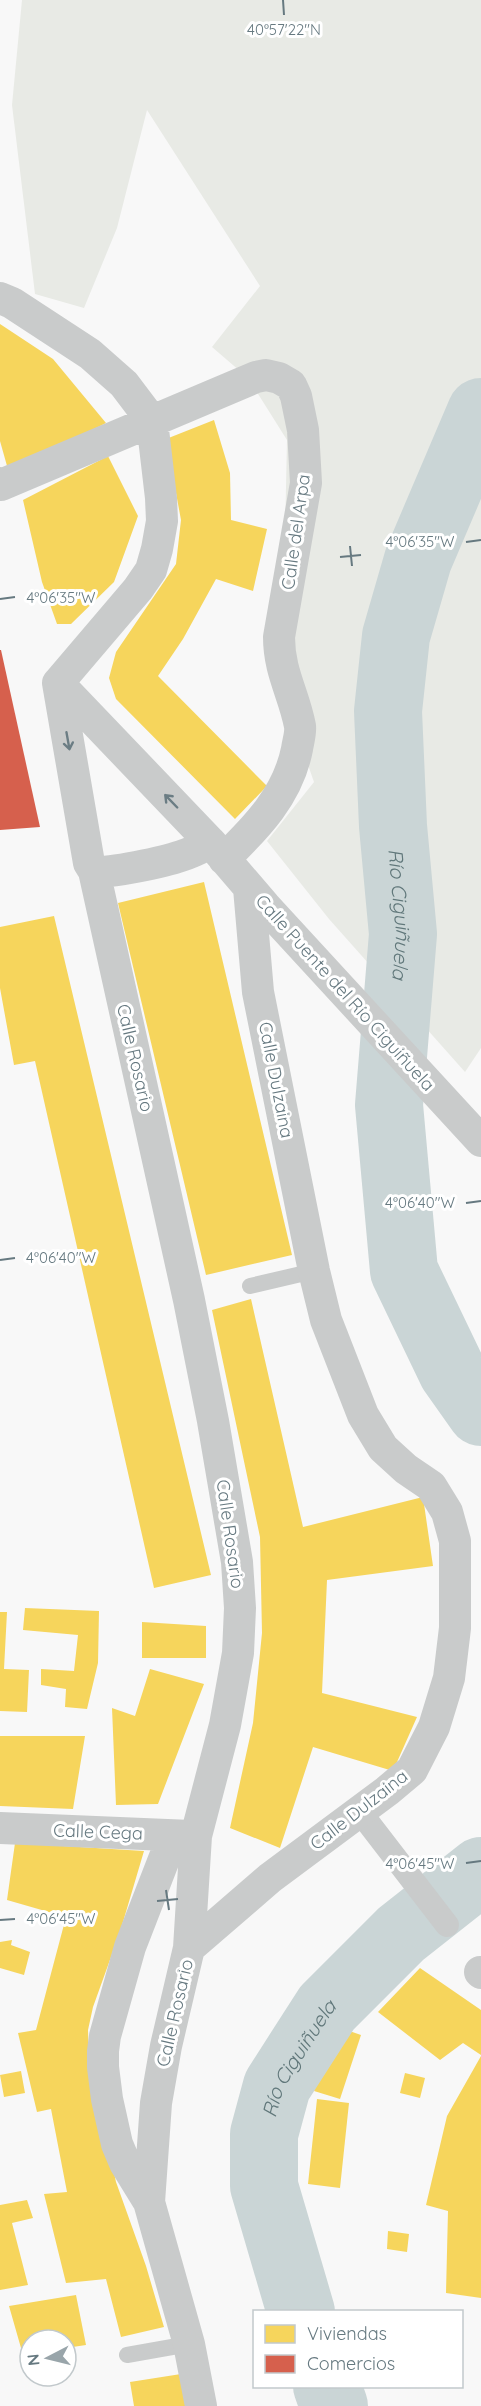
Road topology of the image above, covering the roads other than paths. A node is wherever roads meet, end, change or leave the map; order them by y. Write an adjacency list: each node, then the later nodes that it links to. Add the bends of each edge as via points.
1 (0, 298): 2 (street, via 90,354 124,384)
2 (152, 421): 3 (street, Calle del Arpa); 4 (street, via 162,521 151,570); 5 (street, Calle del Arpa, via 266,375 291,385 303,430 306,483 279,637 279,657 300,728 292,770 273,807 248,836)
3 (0, 484)
4 (58, 683): 5 (street, Calle Puente del Río Ciguiñuela, one-way to 4); 6 (street, Calle Rosario, one-way to 6, via 89,863)
5 (218, 851): 6 (street, via 104,872); 7 (street, Calle Puente del Río Ciguiñuela)
6 (94, 870): 13 (street, Calle Rosario, via 189,1300 237,1562 238,1653 225,1725)
7 (249, 888): 8 (street, Calle Puente del Río Ciguiñuela); 9 (street, Calle Dulzaina, via 258,992)
8 (481, 1141)
9 (314, 1271): 10 (lane); 11 (street, Calle Dulzaina, via 326,1320 363,1414 383,1448 430,1486 447,1512 455,1541 455,1628 448,1678 435,1727 411,1770)
10 (250, 1286)
11 (360, 1812): 14 (street); 15 (street, Calle Dulzaina, via 270,1878)
12 (0, 1828): 13 (street, Calle Cega)
13 (184, 1836): 15 (street, Calle Rosario); 16 (street, Calle Rosario, via 130,1947 103,2051 107,2099 117,2144)
14 (447, 1924)
15 (189, 1948): 16 (street, Calle Rosario, via 156,2103)
16 (149, 2202): 17 (street, Calle Rosario)
17 (189, 2344): 18 (lane); 19 (street, Calle Rosario)
18 (127, 2355)
19 (201, 2406)

